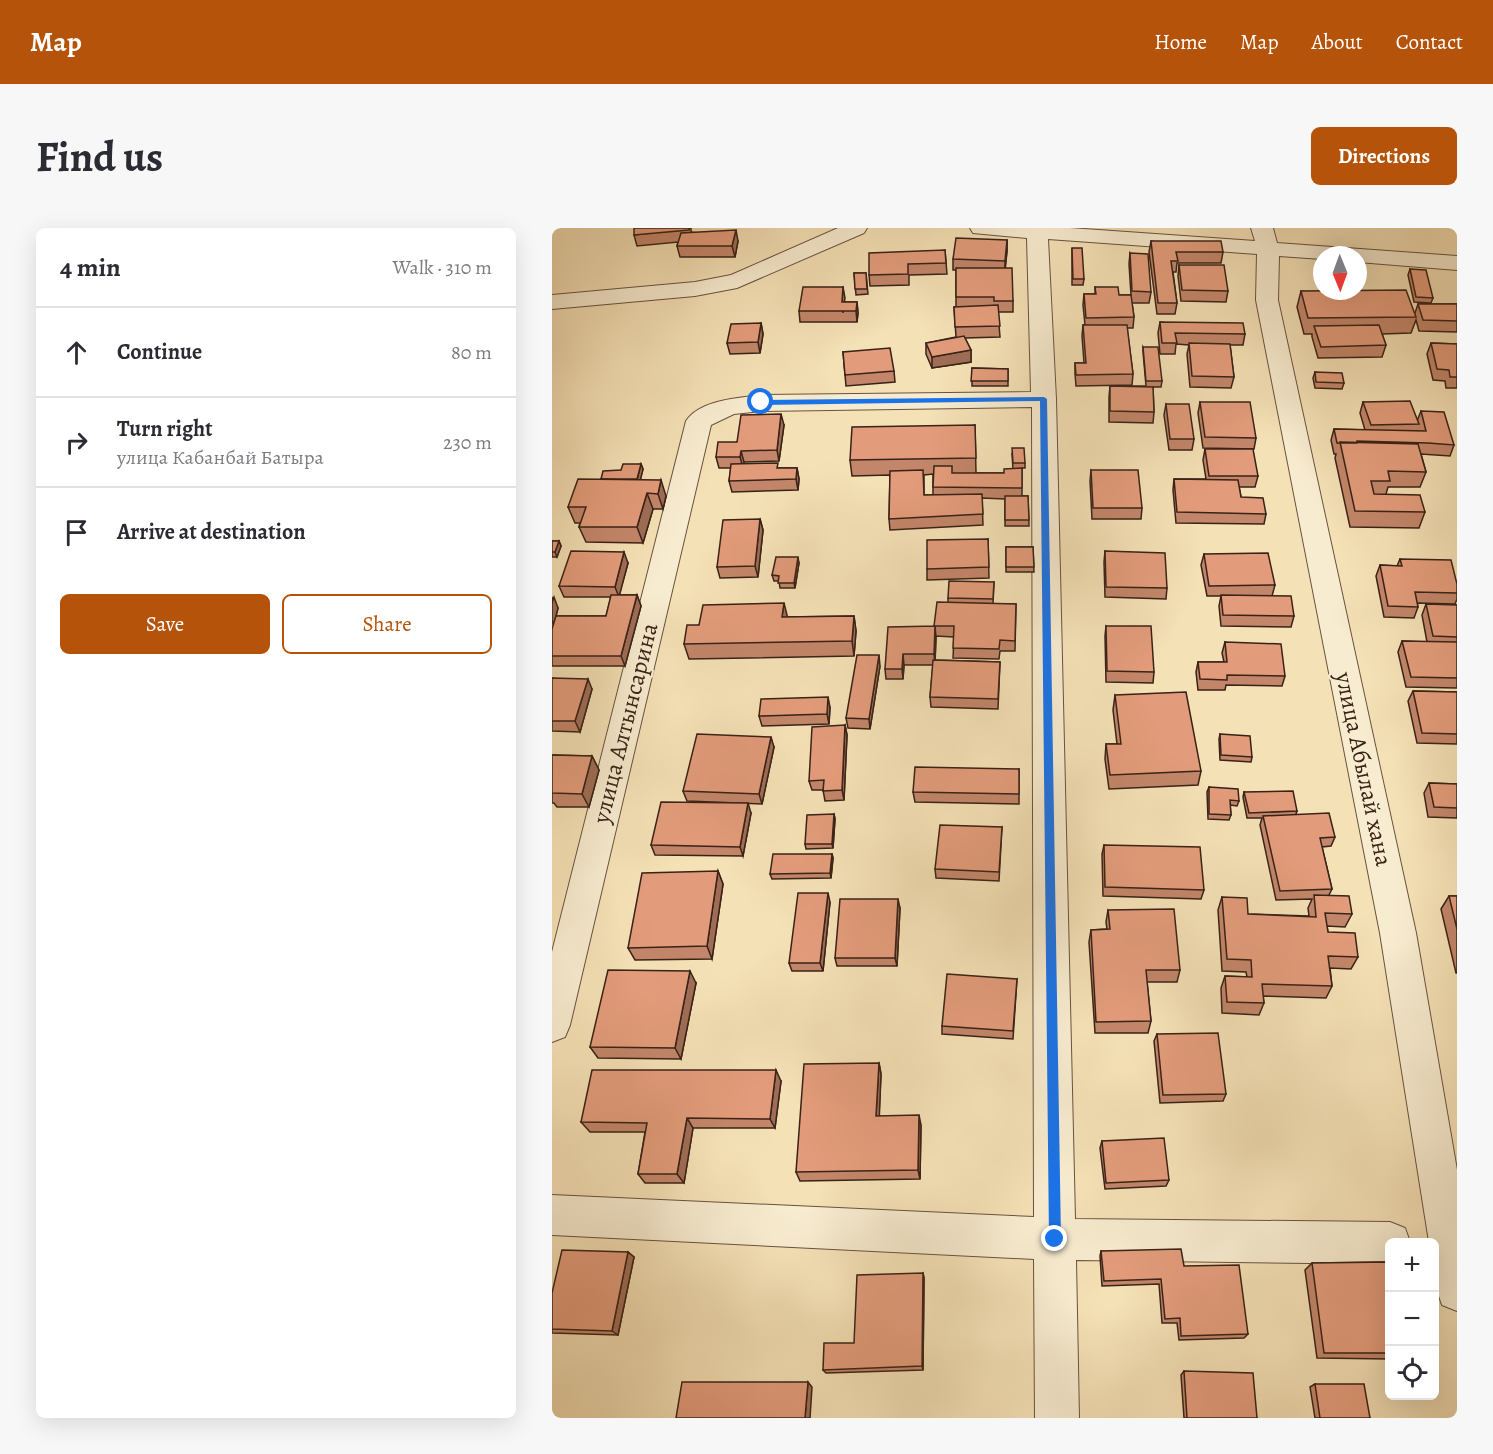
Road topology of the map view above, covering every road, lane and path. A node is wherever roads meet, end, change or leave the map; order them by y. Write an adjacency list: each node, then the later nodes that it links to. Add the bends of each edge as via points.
1 (856, 228): 8 (street, via 737,281 695,289)
2 (981, 228): 3 (street)
3 (1038, 230): 4 (street); 9 (street)
4 (1265, 238): 5 (street); 14 (street, улица Абылай хана, via 1267,300 1398,933)
5 (1313, 247)
6 (1367, 256): 7 (street)
7 (1457, 262)
8 (552, 302)
9 (1044, 399): 10 (street, улица Алтынсарина, via 761,402 728,407 699,421); 12 (street)
10 (552, 1025)
11 (552, 1215): 12 (street)
12 (1055, 1239): 13 (street); 16 (street)
13 (1385, 1243)
14 (1446, 1244): 15 (street, улица Абылай хана)
15 (1457, 1290)
16 (1057, 1418)

